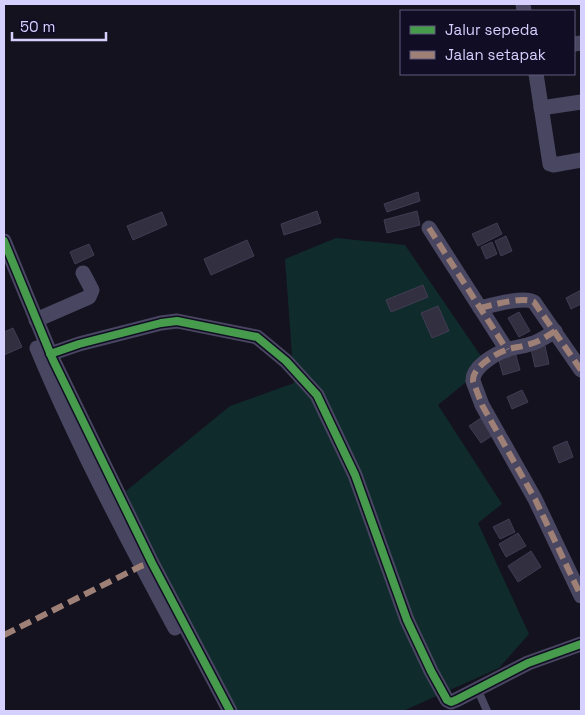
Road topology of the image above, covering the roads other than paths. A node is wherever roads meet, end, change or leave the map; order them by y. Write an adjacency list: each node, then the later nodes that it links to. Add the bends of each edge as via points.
1 (536, 75): 3 (street)
2 (581, 102): 3 (street)
3 (541, 108): 4 (street, via 550,164)
4 (581, 160)
5 (429, 228): 9 (street)
6 (4, 242): 10 (street)
7 (4, 269): 18 (street, via 60,403 141,566)
8 (83, 274): 10 (street, via 92,290 89,297)
9 (480, 308): 11 (street, via 531,300); 12 (street)
10 (36, 320): 13 (street)
11 (554, 331): 12 (street, via 531,344); 14 (street)
12 (507, 350): 15 (street, via 480,367 472,377 473,381 482,406)
13 (50, 354): 17 (street, via 178,320 258,337 317,394 355,475 407,620 447,700 456,700); 19 (street, via 152,562)
14 (581, 370)
15 (579, 587)
16 (581, 644): 17 (street, via 528,663)
17 (477, 688): 20 (lane)
18 (219, 711)
19 (230, 711)
20 (487, 711)

